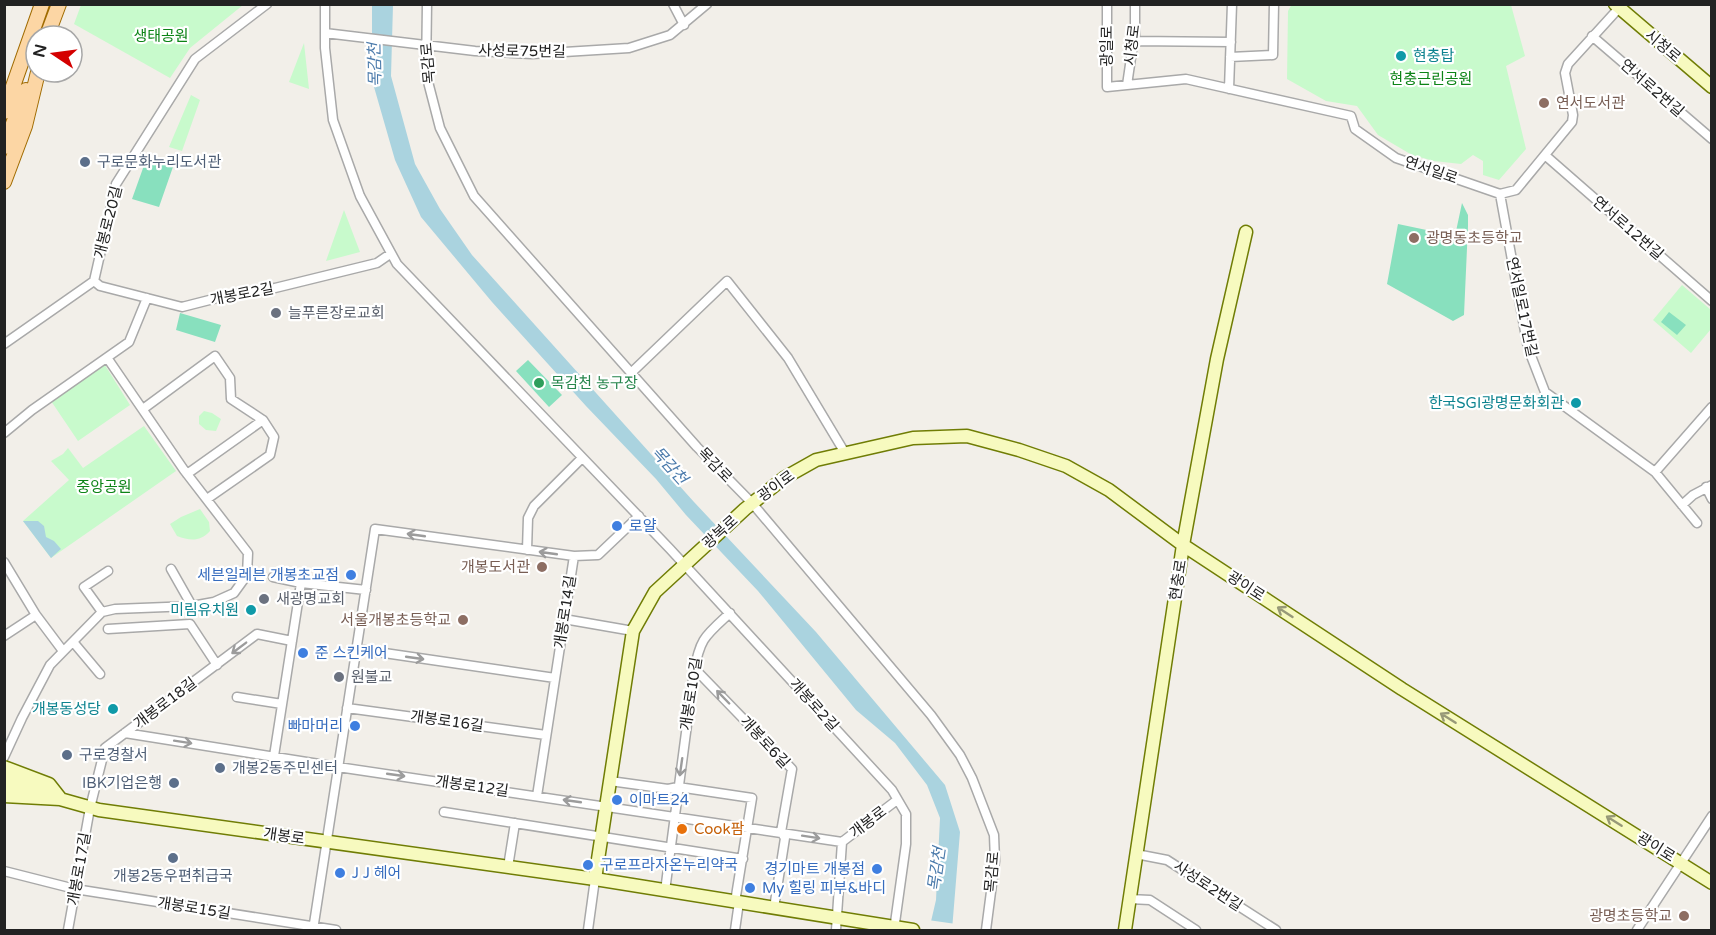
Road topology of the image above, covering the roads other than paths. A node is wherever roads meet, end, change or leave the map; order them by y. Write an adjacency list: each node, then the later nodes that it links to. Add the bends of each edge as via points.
1 (42, 4): 13 (main road)
2 (59, 4): 14 (main road)
3 (267, 4): 39 (street, 개봉로20길, via 195,59 116,184)
4 (325, 4): 16 (street, 개봉로2길)
5 (427, 4): 20 (street, 목감로)
6 (673, 4): 15 (street)
7 (707, 4): 15 (street, 사성로75번길)
8 (1107, 4): 28 (street, 광일로)
9 (1136, 4): 18 (street, 시청로)
10 (1232, 4): 19 (street)
11 (1274, 4): 23 (street, via 1273,55)
12 (1617, 6): 17 (street); 29 (street, 시청로)
13 (34, 24)
14 (52, 24)
15 (684, 25): 20 (street, 사성로75번길, via 670,35 629,48 532,54)
16 (325, 33): 20 (street, 사성로75번길); 38 (street, 개봉로2길, via 333,120 360,196)
17 (1592, 36): 32 (street, 연서로2번길); 34 (street, via 1568,64 1565,73 1572,122)
18 (1136, 41): 19 (street); 26 (street, 시청로)
19 (1231, 42): 23 (street)
20 (422, 44): 44 (street, 목감로, via 440,128 474,196)
21 (24, 46): 27 (main road)
22 (24, 53): 31 (main road)
23 (1230, 57): 30 (street)
24 (28, 84): 33 (main road)
25 (35, 84): 35 (main road, via 25,126)
26 (1127, 85): 28 (street, 연서일로); 30 (street, 연서일로, via 1186,79)
27 (4, 86)
28 (1107, 87)
29 (1712, 87)
30 (1230, 89): 36 (street, 연서일로, via 1351,116 1355,129 1396,158)
31 (4, 112)
32 (1712, 139)
33 (4, 147)
34 (1546, 156): 36 (street, via 1516,190); 41 (street, 연서로12번길)
35 (4, 182)
36 (1500, 194): 51 (street, 연서일로17번길, via 1528,348 1545,392)
37 (1246, 232): 60 (street, 현충로, via 1217,359)
38 (390, 254): 40 (street, 개봉로2길, via 377,263 182,307); 50 (street, 개봉로2길)
39 (94, 281): 40 (street, 개봉로2길); 42 (street)
40 (147, 298): 43 (street, via 129,342)
41 (1712, 301)
42 (4, 344)
43 (108, 358): 46 (street); 48 (street)
44 (631, 373): 49 (street, via 728,281 788,358); 57 (street, 목감로)
45 (1712, 407): 51 (street)
46 (143, 410): 47 (street, via 214,356 230,378 231,399); 52 (street)
47 (263, 420): 52 (street); 54 (street, via 274,437 270,455)
48 (4, 433)
49 (845, 453): 57 (street, 광이로, via 816,460 784,478); 60 (street, 광이로, via 913,438 956,436 1009,447 1066,466 1109,490)
50 (582, 458): 58 (street, 개봉로2길); 61 (street, via 534,506 528,518)
51 (1655, 472): 56 (street, 연서일로17번길)
52 (187, 474): 54 (street)
53 (1708, 486): 55 (street); 56 (street)
54 (207, 499): 70 (street, via 248,553 247,575 234,593)
55 (1712, 499)
56 (1682, 505): 59 (street, 연서일로17번길)
57 (748, 506): 64 (street, 광복로); 135 (street, 목감로, via 931,715 960,755 994,835 995,861)
58 (639, 516): 62 (street, via 598,555); 64 (street, 개봉로2길)
59 (1696, 522)
60 (1184, 545): 115 (street, 현충로); 117 (street, 광이로, one-way to 60, via 1402,689)
61 (527, 550): 62 (street, 개봉로14길, one-way to 61); 69 (street, 개봉로14길, one-way to 69, via 375,529)
62 (574, 556): 74 (street, 개봉로14길)
63 (4, 562): 73 (street)
64 (686, 563): 72 (street, 개봉로2길); 76 (street, via 655,592)
65 (171, 569): 70 (street)
66 (108, 571): 71 (street, via 84,588)
67 (273, 577): 68 (street)
68 (301, 583): 69 (street); 78 (street)
69 (366, 590): 80 (street)
70 (192, 606): 71 (street)
71 (102, 612): 79 (street)
72 (730, 613): 83 (street, 개봉로10길, via 707,634); 102 (street, 개봉로2길)
73 (36, 615): 77 (street); 81 (street)
74 (564, 618): 76 (street); 85 (street, 개봉로14길)
75 (108, 629): 82 (street, via 190,624)
76 (633, 631): 96 (street)
77 (4, 636)
78 (292, 641): 82 (street, 개봉로18길, one-way to 82, via 257,634); 87 (street)
79 (74, 643): 81 (street); 84 (street)
80 (357, 649): 85 (street, one-way to 85); 88 (street)
81 (63, 651): 92 (street, via 50,665)
82 (217, 665): 89 (street, 개봉로18길)
83 (694, 668): 98 (street, 개봉로10길, one-way to 98); 110 (street, 개봉로6길, one-way to 83, via 792,769)
84 (100, 675)
85 (555, 678): 90 (street, 개봉로14길)
86 (237, 696): 87 (street)
87 (282, 704): 91 (street)
88 (348, 708): 90 (street, 개봉로16길); 93 (street)
89 (125, 733): 91 (street, 개봉로12길, one-way to 91); 104 (street, 개봉로18길, via 105,748)
90 (546, 735): 100 (street, 개봉로14길)
91 (274, 756): 93 (street, 개봉로12길)
92 (4, 757)
93 (338, 766): 100 (street, 개봉로12길, one-way to 100); 112 (street)
94 (4, 767): 101 (street, via 49,784)
95 (4, 776): 101 (street, 개봉로)
96 (610, 781): 98 (street); 103 (street)
97 (4, 787): 101 (street, 개봉로)
98 (678, 787): 106 (street, 개봉로10길); 109 (street, via 752,798)
99 (4, 796): 101 (street)
100 (537, 796): 103 (street, 개봉로12길, one-way to 100)
101 (60, 799): 104 (street, 개봉로)
102 (897, 800): 113 (street, 개봉로); 129 (street, 개봉로2길, via 906,814 906,844)
103 (606, 806): 106 (street); 111 (street)
104 (90, 808): 112 (street, 개봉로); 122 (street, 개봉로17길)
105 (444, 812): 108 (street, 개봉로12길)
106 (674, 816): 109 (street); 114 (street, 개봉로10길)
107 (1712, 816): 117 (street)
108 (515, 823): 111 (street, 개봉로12길); 118 (street)
109 (748, 827): 110 (street); 116 (street)
110 (780, 832): 113 (street, one-way to 113); 126 (street, 개봉로6길, via 785,838)
111 (602, 836): 114 (street, 개봉로12길); 120 (street)
112 (325, 842): 118 (street, 개봉로); 128 (street)
113 (842, 842): 127 (street, 개봉로)
114 (670, 848): 116 (street); 123 (street, 개봉로10길)
115 (1136, 854): 124 (street, 현충로); 138 (street, 사성로2번길, via 1167,860)
116 (743, 859): 125 (street)
117 (1681, 863): 121 (street, 광이로); 139 (street)
118 (508, 867): 120 (street, 개봉로)
119 (4, 871): 122 (street, 개봉로15길)
120 (595, 879): 123 (street, 개봉로); 132 (street)
121 (1712, 883)
122 (75, 889): 128 (street, 개봉로15길); 130 (street, 개봉로17길)
123 (665, 891): 125 (street, 개봉로)
124 (1129, 899): 136 (street, 현충로); 137 (street, via 1150,900)
125 (737, 902): 126 (street, 개봉로); 133 (street)
126 (774, 908): 127 (street, 개봉로)
127 (837, 924): 129 (street, 개봉로)
128 (313, 928): 131 (street, 개봉로15길)
129 (896, 929): 134 (street, 개봉로)
130 (68, 930)
131 (336, 930)
132 (588, 930)
133 (735, 930)
134 (913, 930)
135 (986, 930)
136 (1125, 930)
137 (1196, 930)
138 (1276, 930)
139 (1637, 930)

